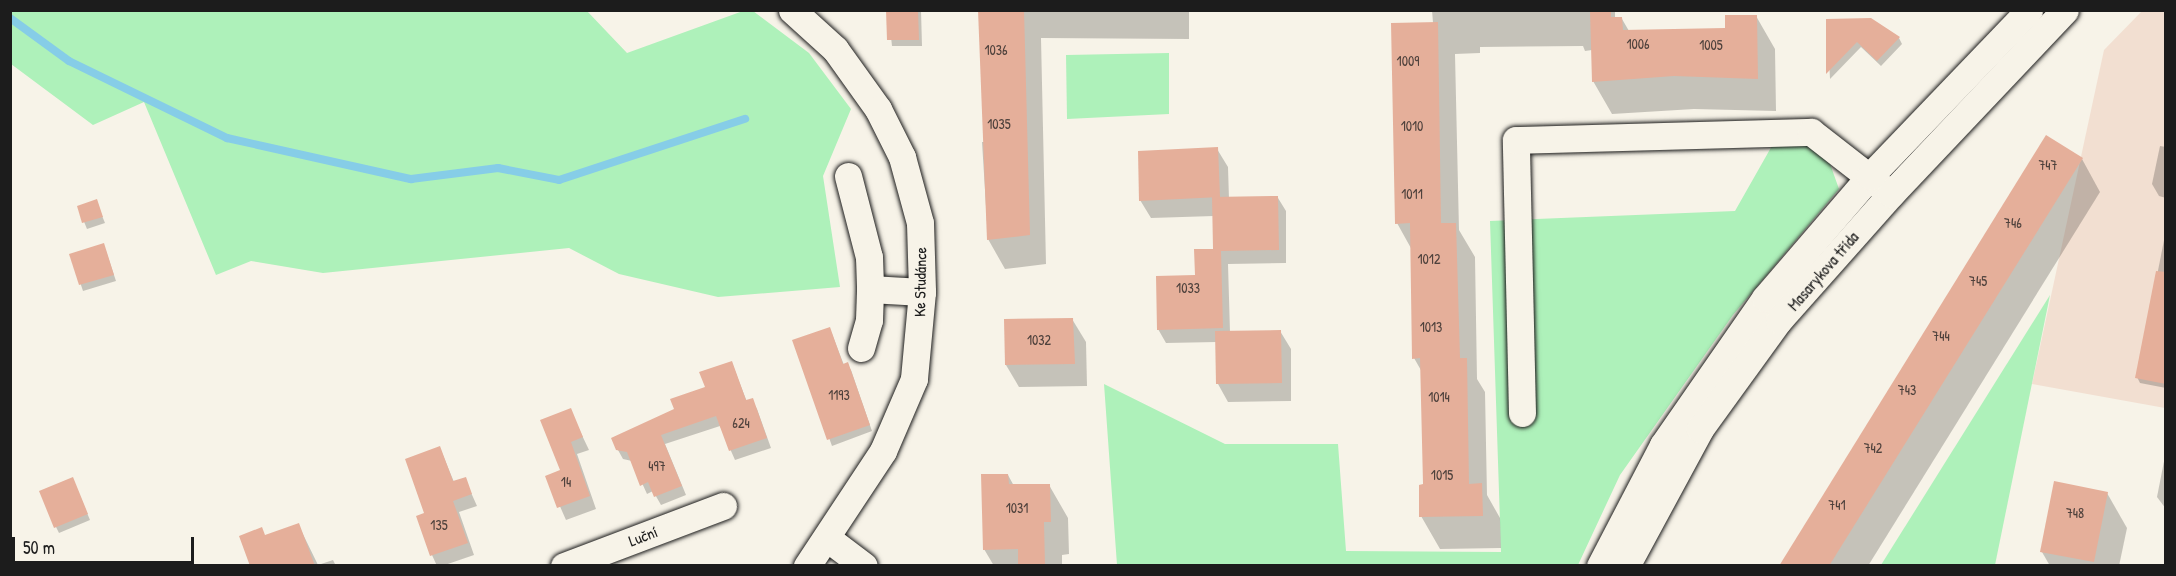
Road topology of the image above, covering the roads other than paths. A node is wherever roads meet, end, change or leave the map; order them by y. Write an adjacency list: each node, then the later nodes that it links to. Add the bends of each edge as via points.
1 (792, 10): 8 (street, Ke Studánce, via 835,49 878,109 902,157 920,224)
2 (2029, 10): 5 (street, Masarykova třída)
3 (2065, 10): 6 (street, Masarykova třída)
4 (848, 176): 7 (street, via 869,257)
5 (1870, 176): 6 (street); 10 (street, via 1811,132 1516,140); 16 (street, Masarykova třída, via 1765,298 1719,359 1644,477)
6 (1891, 194): 17 (street, Masarykova třída, via 1779,320 1730,385 1672,476)
7 (870, 290): 8 (street); 9 (street, via 869,320)
8 (922, 292): 12 (street, Ke Studánce, via 914,379 883,451)
9 (861, 348)
10 (1522, 413)
11 (723, 506): 13 (street, Luční)
12 (827, 538): 14 (street, Ke Studánce); 15 (street)
13 (564, 566)
14 (807, 566)
15 (864, 566)
16 (1600, 566)
17 (1626, 566)

